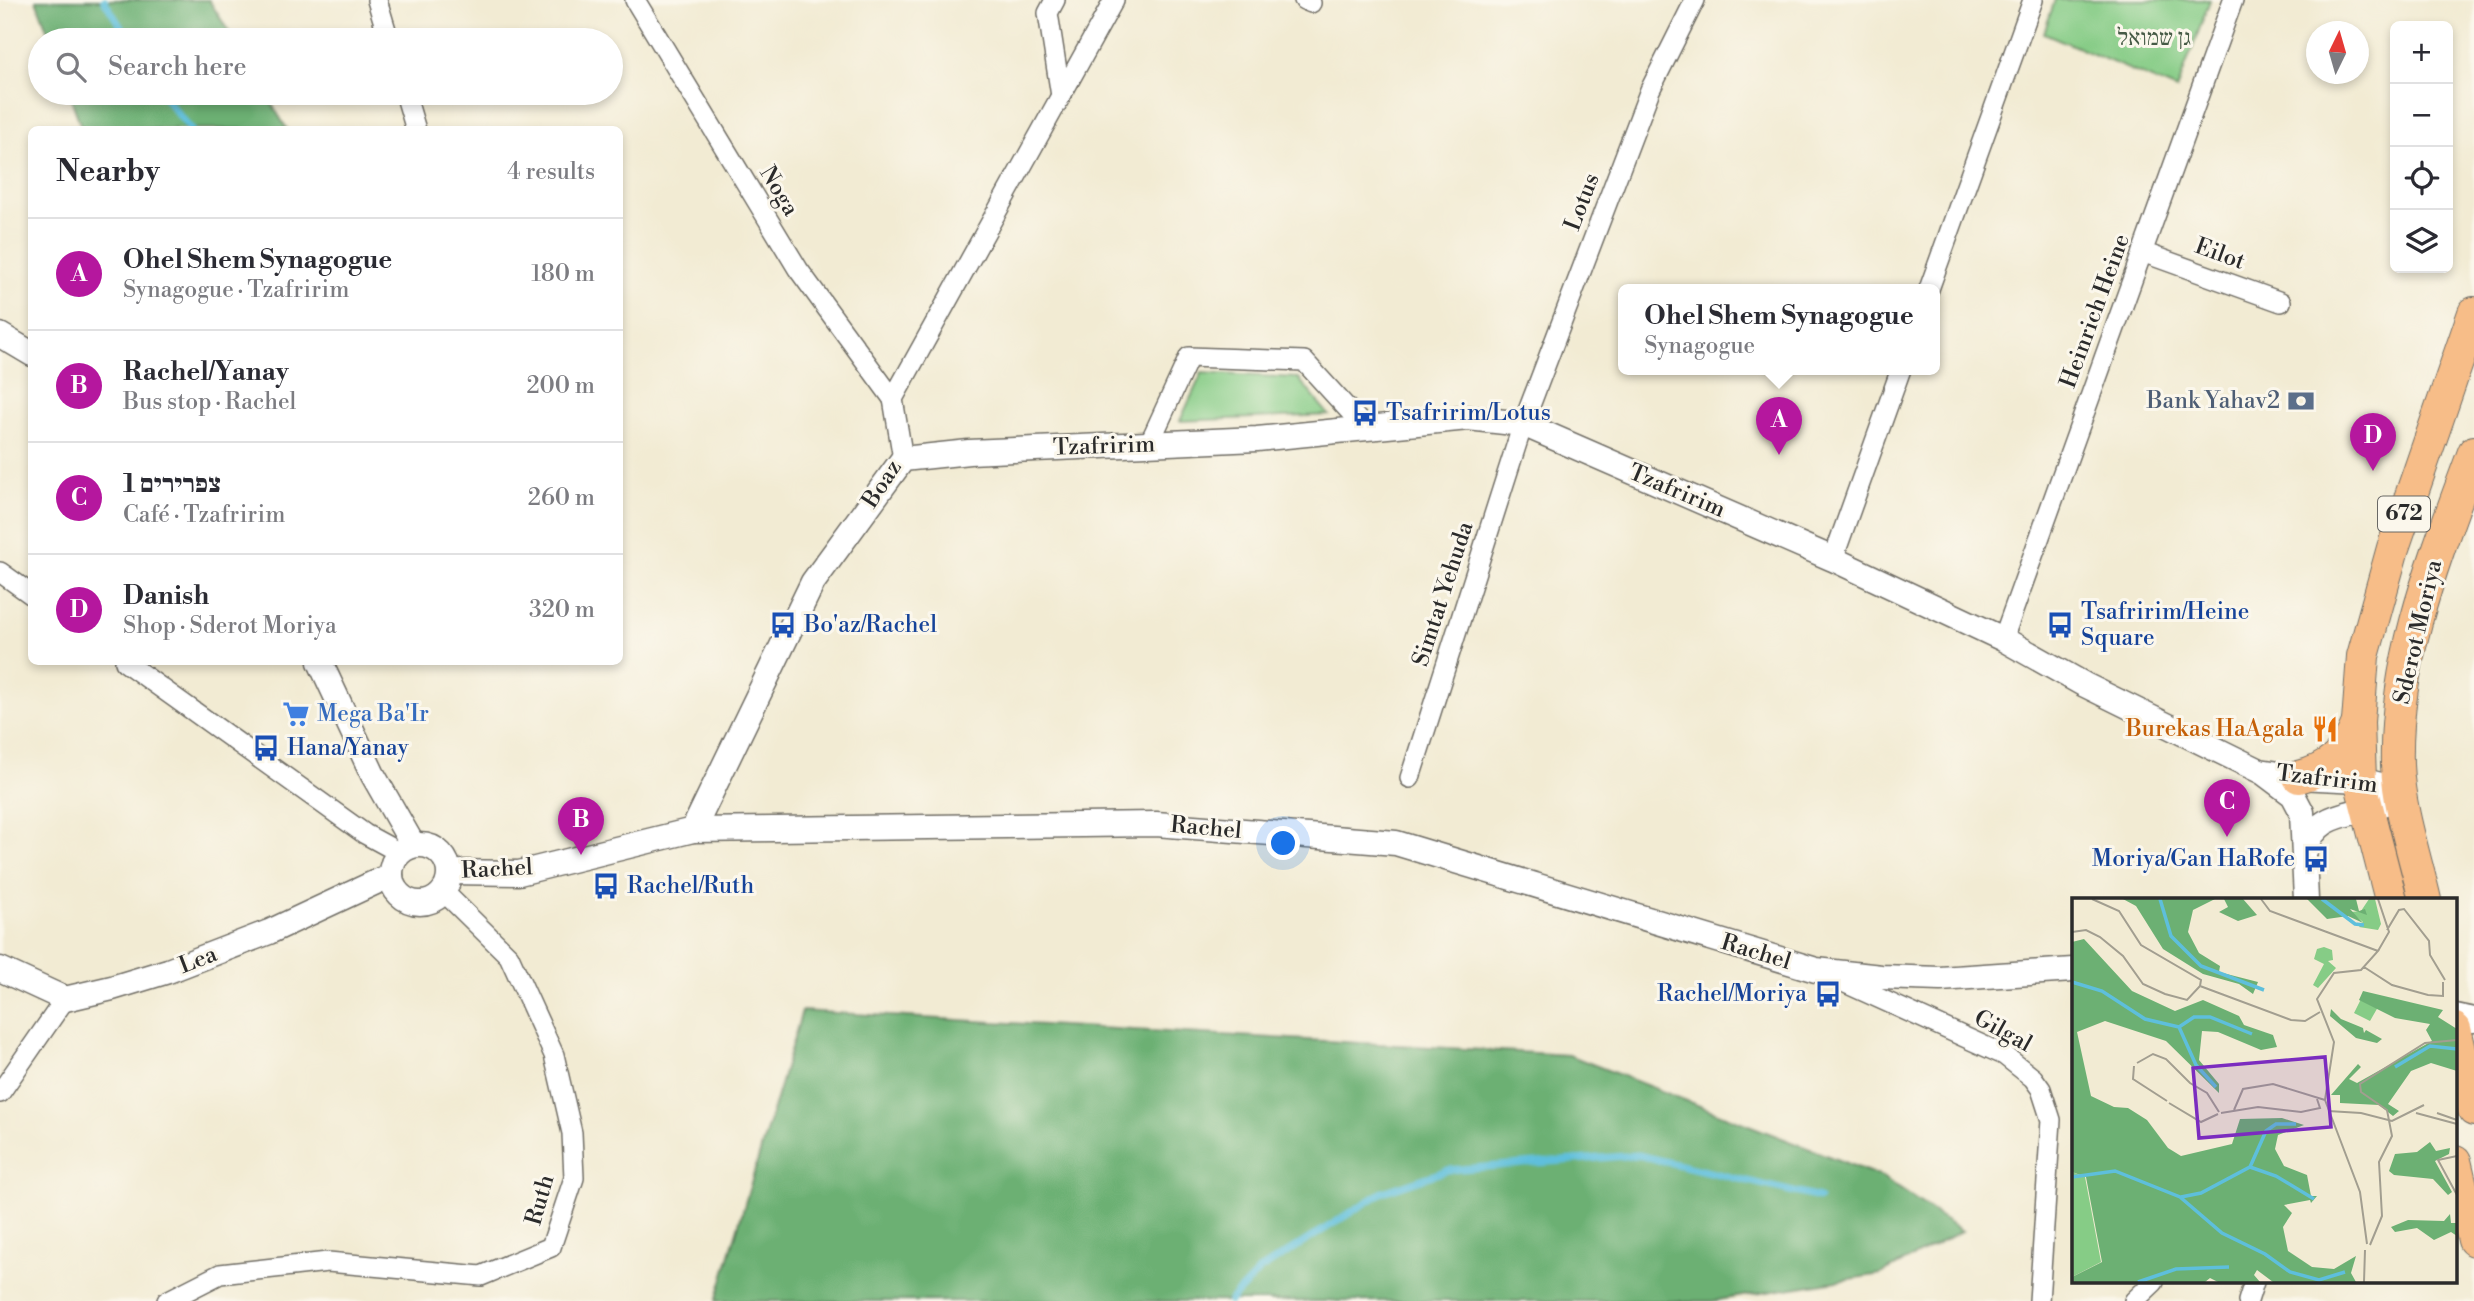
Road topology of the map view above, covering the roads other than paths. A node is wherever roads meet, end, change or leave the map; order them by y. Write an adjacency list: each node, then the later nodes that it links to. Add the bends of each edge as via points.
1 (377, 0): 8 (street)
2 (635, 0): 19 (street, Noga, via 798,269)
3 (1055, 0): 9 (street, via 1048,13)
4 (1114, 0): 9 (street)
5 (1695, 0): 20 (street, Lotus, via 1650,90)
6 (2033, 0): 13 (street)
7 (2233, 0): 12 (street, Heinrich Heine)
8 (385, 28)
9 (1060, 96): 19 (street)
10 (409, 105): 11 (street)
11 (415, 126)
12 (2142, 252): 14 (street, Eilot); 28 (street, Heinrich Heine)
13 (1931, 284)
14 (2281, 302)
15 (2474, 313): 31 (main road, Sderot Moriya / 672, via 2376,600 2363,656)
16 (0, 335): 17 (street)
17 (28, 352)
18 (1899, 375): 25 (street)
19 (893, 399): 24 (street, Boaz)
20 (1523, 425): 21 (street, Tzafririm, via 1468,418); 25 (street, Tzafririm); 34 (street, Simtat Yehuda)
21 (1367, 430): 22 (street, Tzafririm); 22 (street, via 1304,361 1189,357)
22 (1149, 444): 24 (street, Tzafririm)
23 (2474, 452): 35 (main road, Sderot Moriya / 672, via 2432,567 2404,677 2398,723)
24 (903, 459): 37 (street, Boaz, via 813,582)
25 (1833, 559): 28 (street, Tzafririm)
26 (0, 572): 27 (street)
27 (28, 592)
28 (2003, 639): 32 (street, Tzafririm)
29 (129, 665): 39 (street)
30 (321, 665): 39 (street, via 373,775)
31 (2358, 722): 33 (main road, via 2340,757); 36 (main road, Sderot Moriya / 672)
32 (2260, 771): 33 (street, Tzafririm); 38 (street, via 2299,804)
33 (2299, 777): 36 (street, Tzafririm)
34 (1410, 778)
35 (2400, 793): 36 (street, Tzafririm, via 2389,787); 43 (main road, Sderot Moriya / 672)
36 (2364, 794): 38 (street, via 2312,832); 42 (main road, Sderot Moriya / 672)
37 (693, 830): 40 (street, Rachel, via 519,873); 45 (street, Rachel, via 1156,824 1395,843)
38 (2305, 851): 41 (street)
39 (401, 858): 40 (street, via 433,847 442,853); 40 (street, via 399,894 417,903 431,901); 47 (street, Lea, via 269,932 168,971)
40 (447, 882): 57 (street, Ruth, via 509,956 554,1055 572,1133 574,1178 551,1247 481,1276 328,1262 220,1274)
41 (2306, 898)
42 (2390, 898)
43 (2426, 898)
44 (0, 969): 47 (street)
45 (1816, 970): 46 (street, Rachel, via 1940,979); 58 (street, Gilgal, via 2004,1055 2041,1089 2051,1120)
46 (2072, 970)
47 (65, 999): 51 (street)
48 (2456, 1016): 49 (street)
49 (2474, 1020)
50 (2456, 1034): 52 (main road)
51 (0, 1093)
52 (2474, 1110)
53 (2456, 1165): 54 (main road)
54 (2474, 1240)
55 (2152, 1284): 59 (street)
56 (2253, 1284): 60 (street)
57 (167, 1301)
58 (2039, 1301)
59 (2134, 1301)
60 (2248, 1301)

